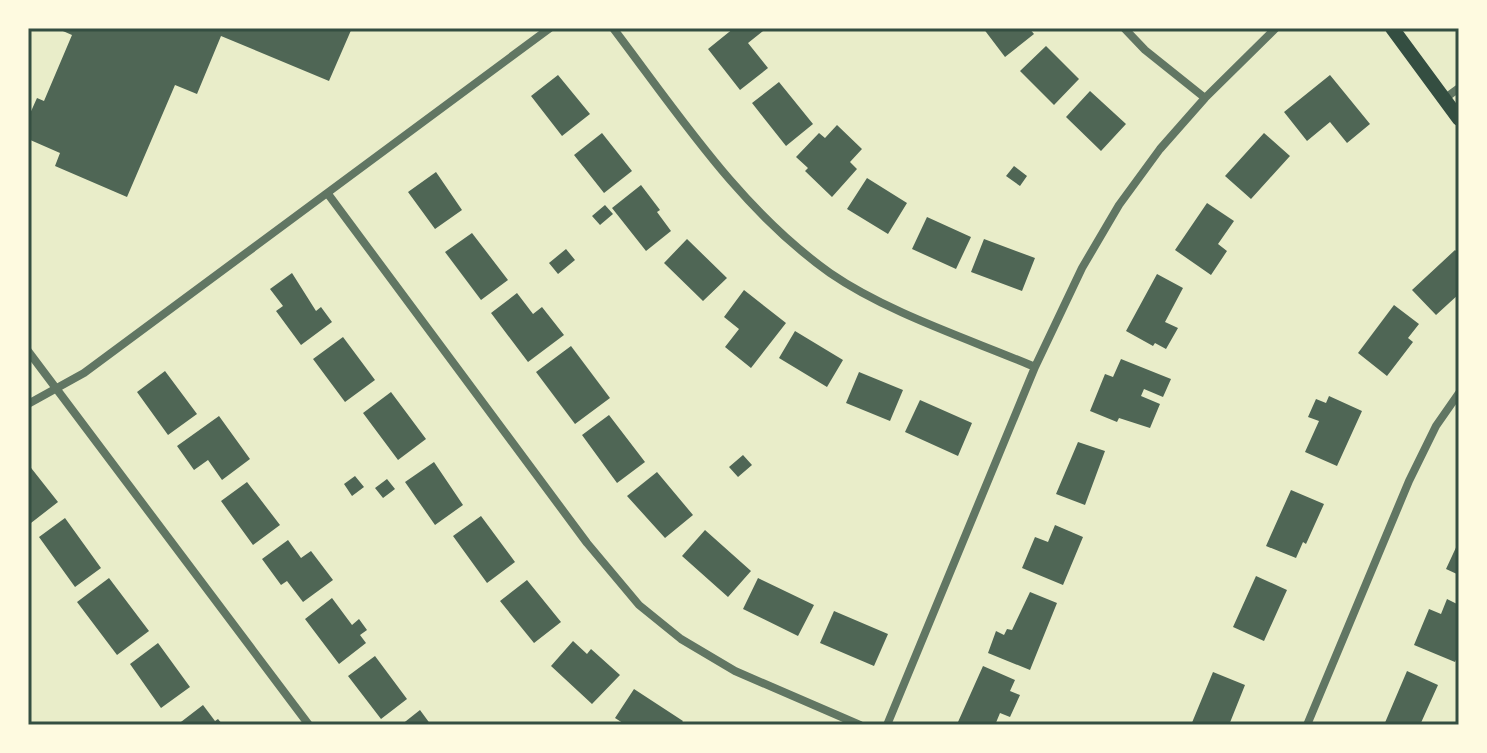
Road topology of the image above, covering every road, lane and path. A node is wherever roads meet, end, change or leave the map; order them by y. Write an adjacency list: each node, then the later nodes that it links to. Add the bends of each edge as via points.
1 (550, 28): 10 (street)
2 (613, 28): 12 (street, via 735,187 790,243 877,300)
3 (1124, 28): 7 (street)
4 (1276, 28): 7 (street)
5 (1392, 28): 8 (main road)
6 (1459, 88): 8 (street)
7 (1205, 98): 12 (street, via 1119,205)
8 (1444, 99): 9 (main road)
9 (1459, 119)
10 (328, 194): 13 (street, via 84,373); 17 (street, via 587,543 639,605 681,639 735,671)
11 (28, 351): 13 (street)
12 (1035, 367): 18 (street)
13 (56, 388): 15 (street); 16 (street)
14 (1459, 393): 19 (street, via 1409,481)
15 (28, 404)
16 (309, 725)
17 (860, 725)
18 (887, 725)
19 (1307, 725)

